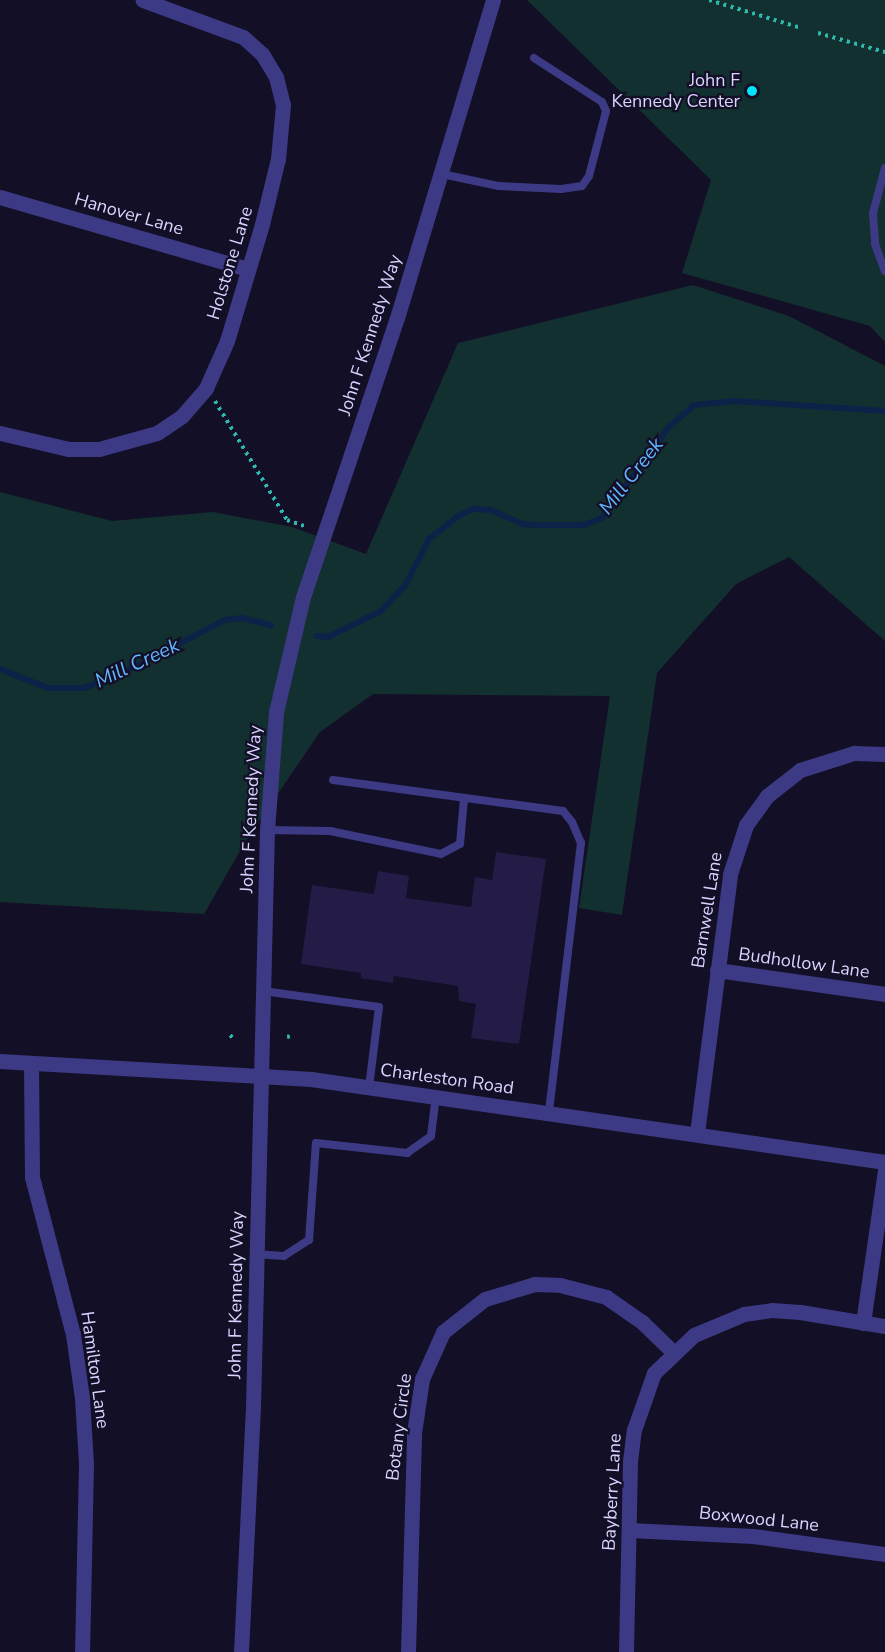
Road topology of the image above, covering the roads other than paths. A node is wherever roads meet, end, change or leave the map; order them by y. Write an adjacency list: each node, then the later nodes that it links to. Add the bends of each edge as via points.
1 (143, 0): 7 (street, Holstone Lane, via 243,37 262,54 276,77 283,105 282,132)
2 (493, 0): 5 (street, John F Kennedy Way)
3 (534, 58): 5 (lane, via 602,102 606,111 589,176 582,186 498,186)
4 (885, 168): 8 (lane, via 873,213 875,243)
5 (442, 174): 13 (street, John F Kennedy Way, via 296,619 276,712)
6 (0, 197): 7 (street, Hanover Lane)
7 (248, 269): 9 (street, Holstone Lane, via 227,341 206,388 171,425 129,444 99,449 69,449)
8 (885, 271)
9 (0, 433)
10 (885, 754): 14 (street, Barnwell Lane, via 854,753 816,762 782,782 755,811 734,855)
11 (333, 780): 12 (lane)
12 (464, 798): 13 (lane, via 460,844 441,854 330,831); 22 (lane, via 563,811 581,843)
13 (267, 830): 15 (street, John F Kennedy Way)
14 (717, 970): 16 (street, Budhollow Lane); 23 (street, Barnwell Lane)
15 (263, 992): 19 (street, John F Kennedy Way); 20 (lane, via 379,1007)
16 (885, 994)
17 (0, 1061): 18 (street, Charleston Road)
18 (31, 1063): 19 (street, Charleston Road); 32 (street, Hamilton Lane, via 32,1177 73,1334 82,1398 86,1464)
19 (261, 1074): 20 (street, Charleston Road); 26 (street, John F Kennedy Way)
20 (369, 1088): 21 (street, Charleston Road)
21 (436, 1097): 22 (street, Charleston Road); 26 (lane, via 432,1136 407,1153 316,1143 309,1240 284,1256)
22 (549, 1112): 23 (street, Charleston Road)
23 (697, 1133): 24 (street, Charleston Road)
24 (885, 1162)
25 (885, 1170): 27 (street)
26 (255, 1254): 33 (street, John F Kennedy Way, via 253,1407)
27 (863, 1323): 28 (street, Bayberry Lane); 29 (street, Bayberry Lane, via 772,1310 744,1314 694,1335)
28 (885, 1326)
29 (673, 1352): 30 (street, Bayberry Lane, via 654,1373 634,1430); 34 (street, Botany Circle, via 642,1322 606,1297 560,1285 535,1284 493,1296 463,1313 443,1332 422,1379 414,1433)
30 (629, 1530): 31 (street, Boxwood Lane, via 753,1536); 35 (street, Bayberry Lane)
31 (885, 1554)
32 (82, 1652)
33 (241, 1652)
34 (408, 1652)
35 (626, 1652)

